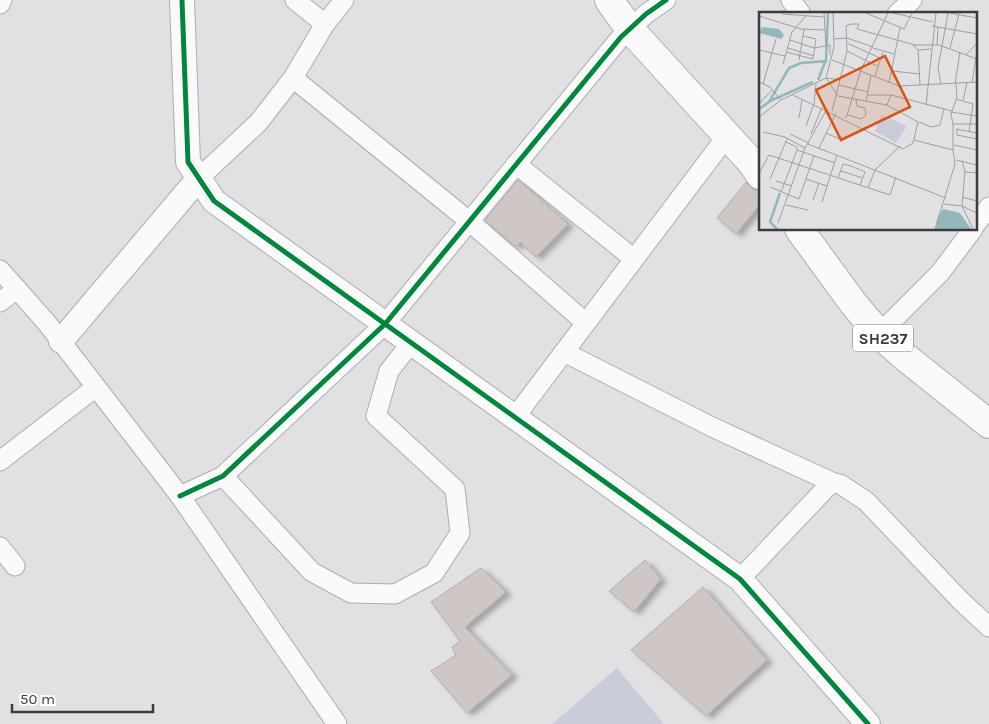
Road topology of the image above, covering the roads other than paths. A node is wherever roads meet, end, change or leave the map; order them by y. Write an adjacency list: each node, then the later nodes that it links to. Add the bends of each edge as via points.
1 (2, 0): 9 (street)
2 (182, 0): 18 (street, via 188,162)
3 (295, 0): 12 (street)
4 (344, 0): 12 (street)
5 (609, 0): 13 (main road)
6 (666, 0): 13 (street)
7 (791, 0): 10 (street)
8 (912, 0): 11 (street)
9 (0, 4)
10 (800, 12)
11 (899, 12)
12 (325, 24): 14 (street)
13 (629, 28): 15 (main road); 16 (street)
14 (293, 78): 18 (street, via 258,123); 19 (street)
15 (727, 136): 17 (main road); 22 (street)
16 (516, 164): 19 (street); 22 (street)
17 (759, 172)
18 (199, 178): 27 (street, via 214,201); 29 (street)
19 (469, 221): 26 (street); 27 (street)
20 (801, 230): 28 (main road, SH237)
21 (973, 230): 28 (street, via 940,273)
22 (634, 259): 26 (street)
23 (0, 270): 24 (street)
24 (17, 289): 25 (street); 29 (street)
25 (0, 302)
26 (586, 323): 31 (street)
27 (385, 324): 30 (street); 36 (street)
28 (879, 334): 34 (main road, SH237)
29 (61, 341): 32 (street)
30 (411, 343): 33 (street); 36 (street, via 389,371 376,416 455,490 460,533 434,573 395,594 351,593 312,572)
31 (564, 352): 33 (street); 37 (street, via 712,427)
32 (96, 387): 35 (street); 38 (street)
33 (514, 418): 41 (street)
34 (989, 424)
35 (0, 461)
36 (223, 476): 38 (street)
37 (834, 483): 41 (street); 42 (street, via 866,501)
38 (180, 496): 43 (street)
39 (0, 547): 40 (street)
40 (15, 566)
41 (740, 579): 44 (street)
42 (989, 627)
43 (337, 724)
44 (868, 724)

